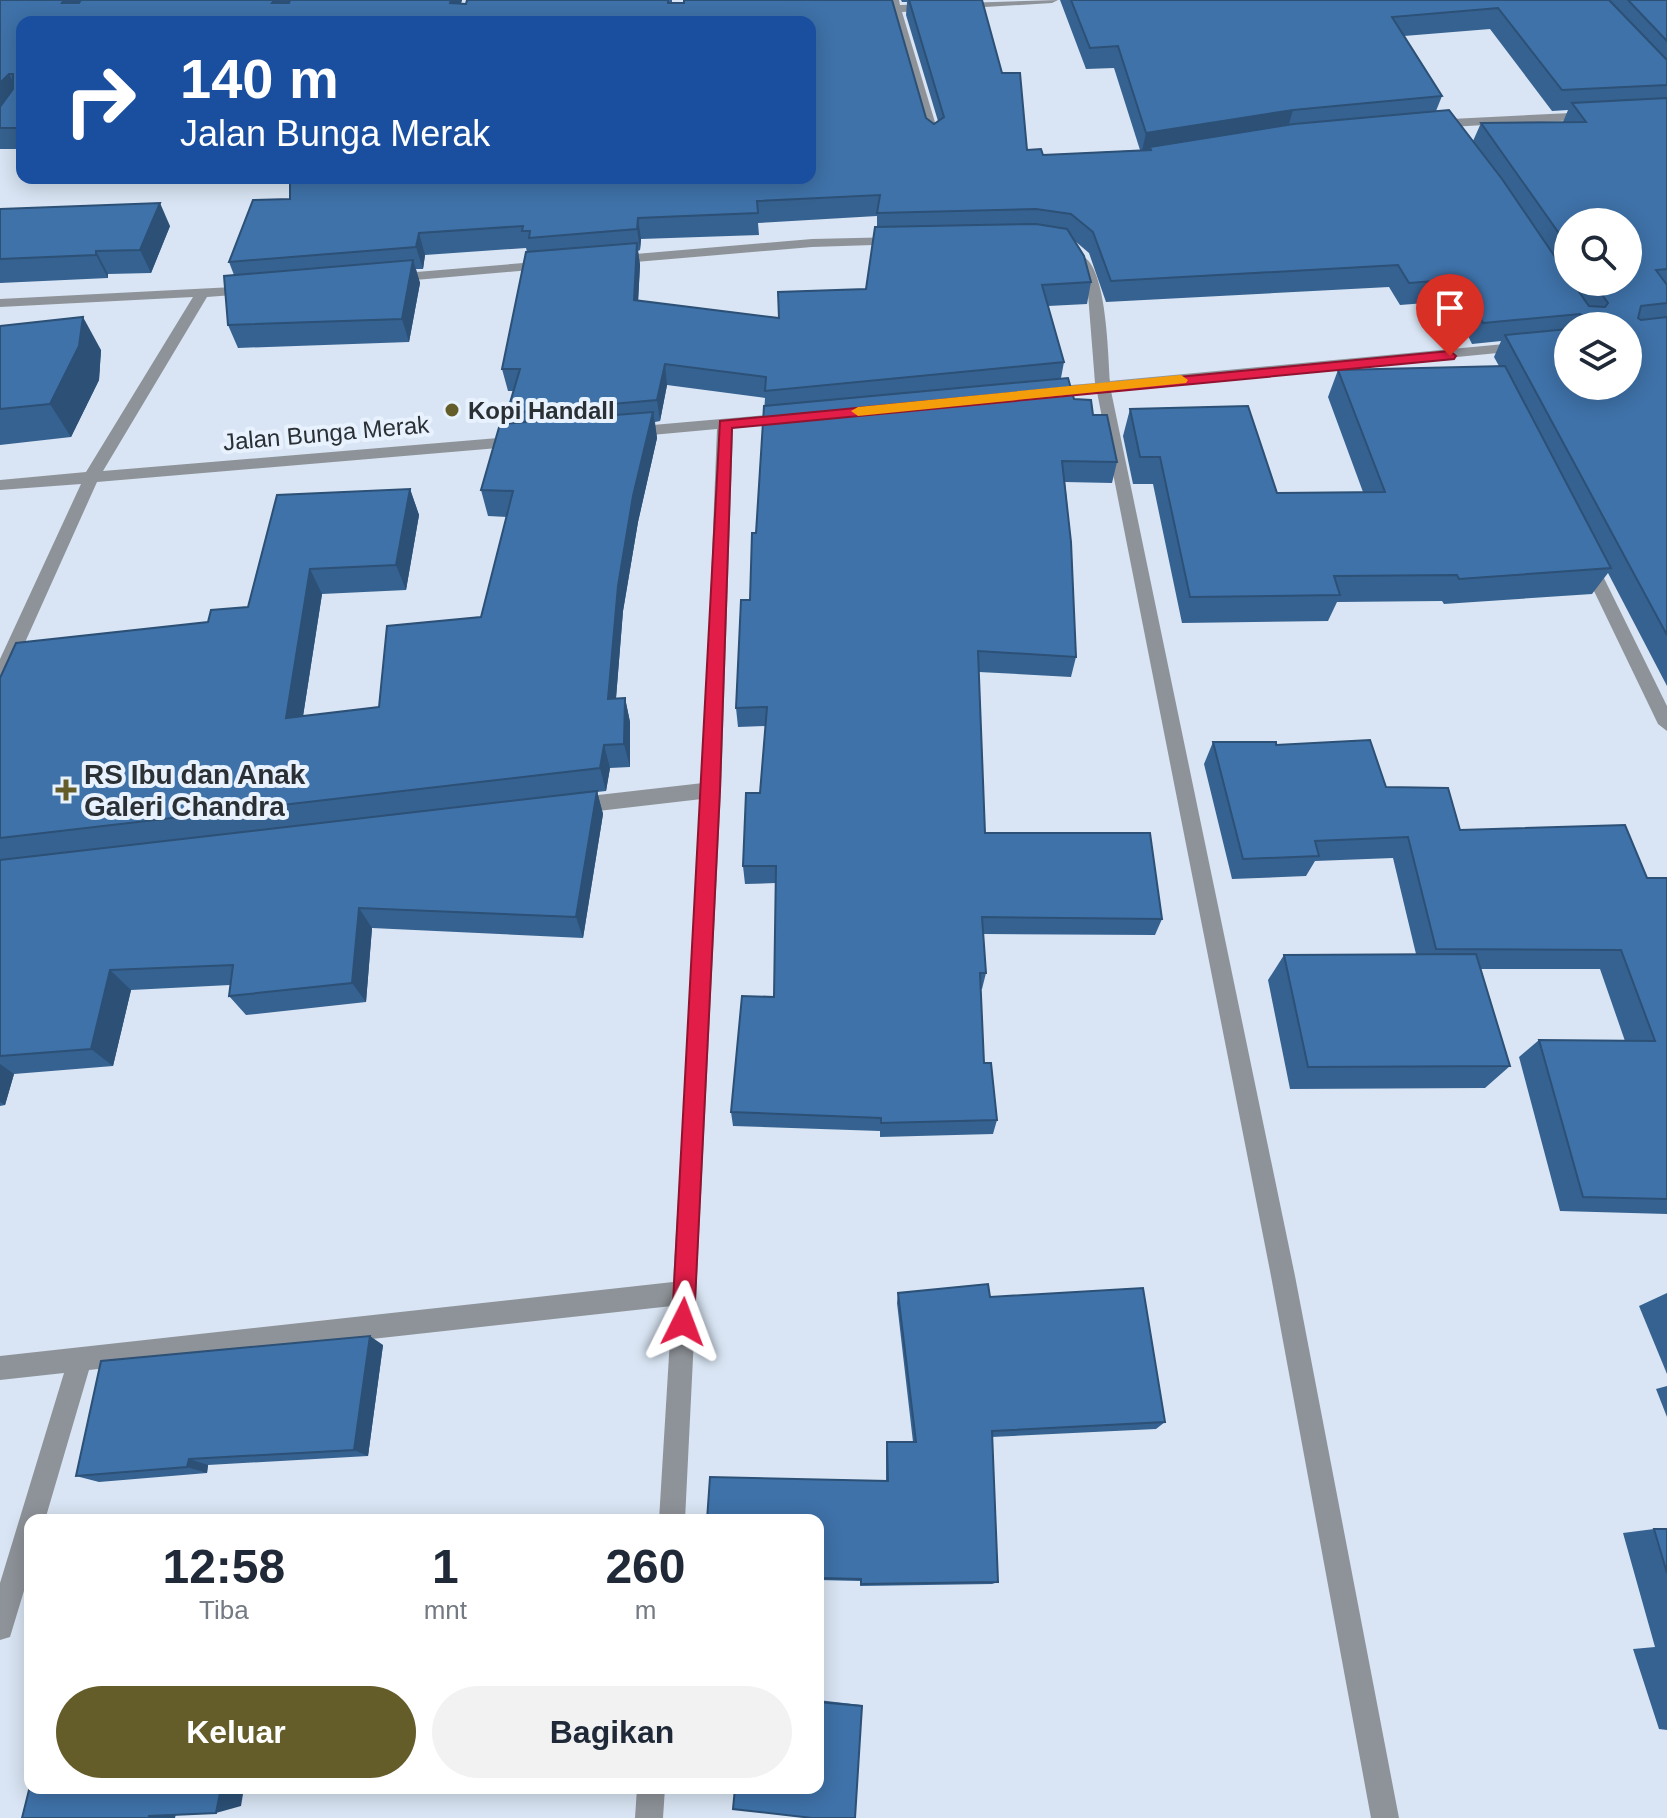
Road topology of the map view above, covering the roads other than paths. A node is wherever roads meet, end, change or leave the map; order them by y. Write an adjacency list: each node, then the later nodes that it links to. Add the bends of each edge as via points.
1 (1052, 0): 2 (street)
2 (1033, 1): 3 (street)
3 (894, 4): 8 (street)
4 (1604, 115): 5 (street)
5 (1445, 123): 6 (street); 7 (street)
6 (1418, 125)
7 (1454, 135)
8 (934, 139)
9 (921, 241): 11 (street, via 812,243)
10 (1074, 248): 18 (street, via 1095,294)
11 (593, 261)
12 (562, 264): 13 (street)
13 (374, 280)
14 (265, 289): 15 (street)
15 (202, 294): 16 (street); 24 (street)
16 (0, 303)
17 (1554, 345): 18 (street, via 1484,358)
18 (1103, 387): 19 (street); 40 (street, via 1283,1276)
19 (1024, 395)
20 (804, 416): 21 (street)
21 (725, 424): 22 (street); 29 (street)
22 (615, 433)
23 (535, 440): 24 (street, Jalan Bunga Merak)
24 (92, 476): 25 (street, Jalan Bunga Merak); 27 (street)
25 (0, 485)
26 (1580, 545): 28 (street)
27 (0, 678)
28 (1667, 724)
29 (712, 790): 30 (street); 31 (street)
30 (554, 809)
31 (685, 1293): 32 (street); 35 (street)
32 (80, 1361): 33 (street); 34 (street)
33 (0, 1368)
34 (34, 1514)
35 (672, 1514)
36 (24, 1547): 37 (street)
37 (0, 1627)
38 (651, 1794): 39 (street)
39 (649, 1818)
40 (1385, 1818)

